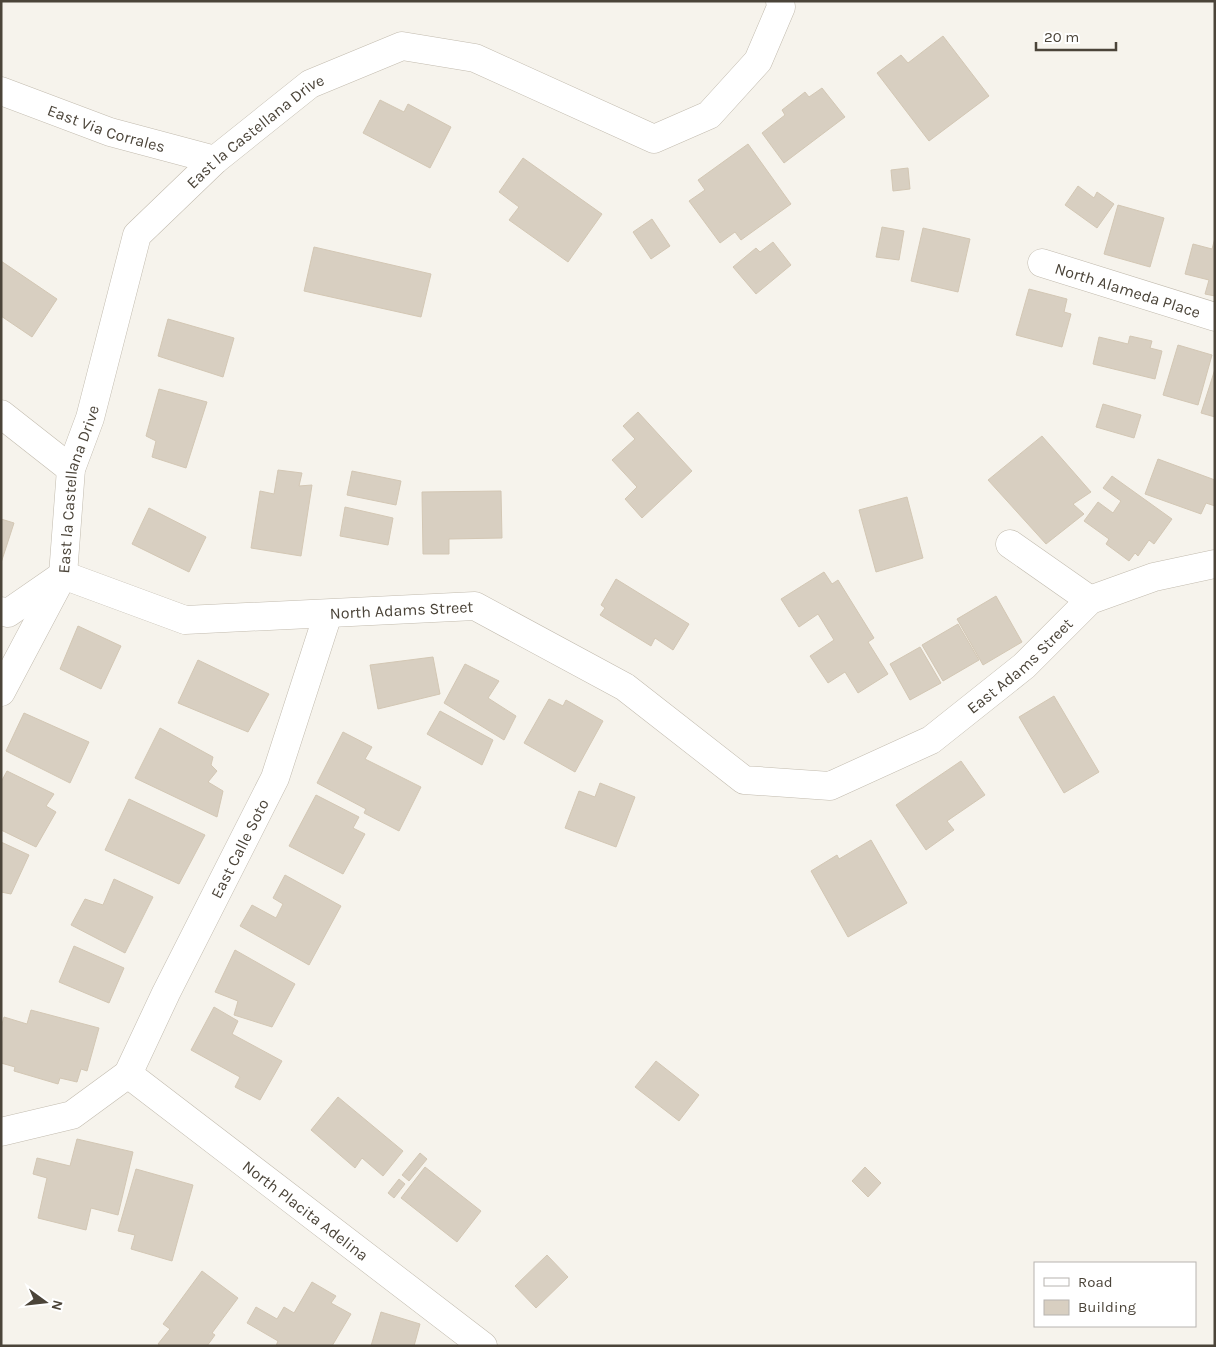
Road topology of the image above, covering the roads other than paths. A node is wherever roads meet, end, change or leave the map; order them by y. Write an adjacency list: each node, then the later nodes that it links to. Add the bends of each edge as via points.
1 (780, 1): 3 (street, East la Castellana Drive, via 781,7 758,61 709,116 654,139 475,58 402,46 310,84)
2 (1, 91): 3 (street, East Via Corrales, via 110,132)
3 (215, 160): 7 (street, East la Castellana Drive, via 137,235 90,418)
4 (1042, 263): 5 (street, North Alameda Place)
5 (1215, 317)
6 (1, 414): 7 (street)
7 (71, 469): 10 (street, East la Castellana Drive)
8 (1010, 544): 11 (street)
9 (1215, 564): 11 (street, East Adams Street, via 1154,577)
10 (63, 575): 12 (street, via 8,612); 13 (street, North Adams Street, via 185,620); 14 (street, East la Castellana Drive)
11 (1090, 600): 15 (street, East Adams Street, via 1024,666 931,740)
12 (1, 611)
13 (328, 614): 15 (street, North Adams Street, via 475,606 625,687 744,780); 16 (street, East Calle Soto, via 275,778)
14 (1, 692)
15 (830, 786)
16 (128, 1074): 17 (street, via 72,1115); 18 (street, North Placita Adelina)
17 (1, 1132)
18 (483, 1346)

